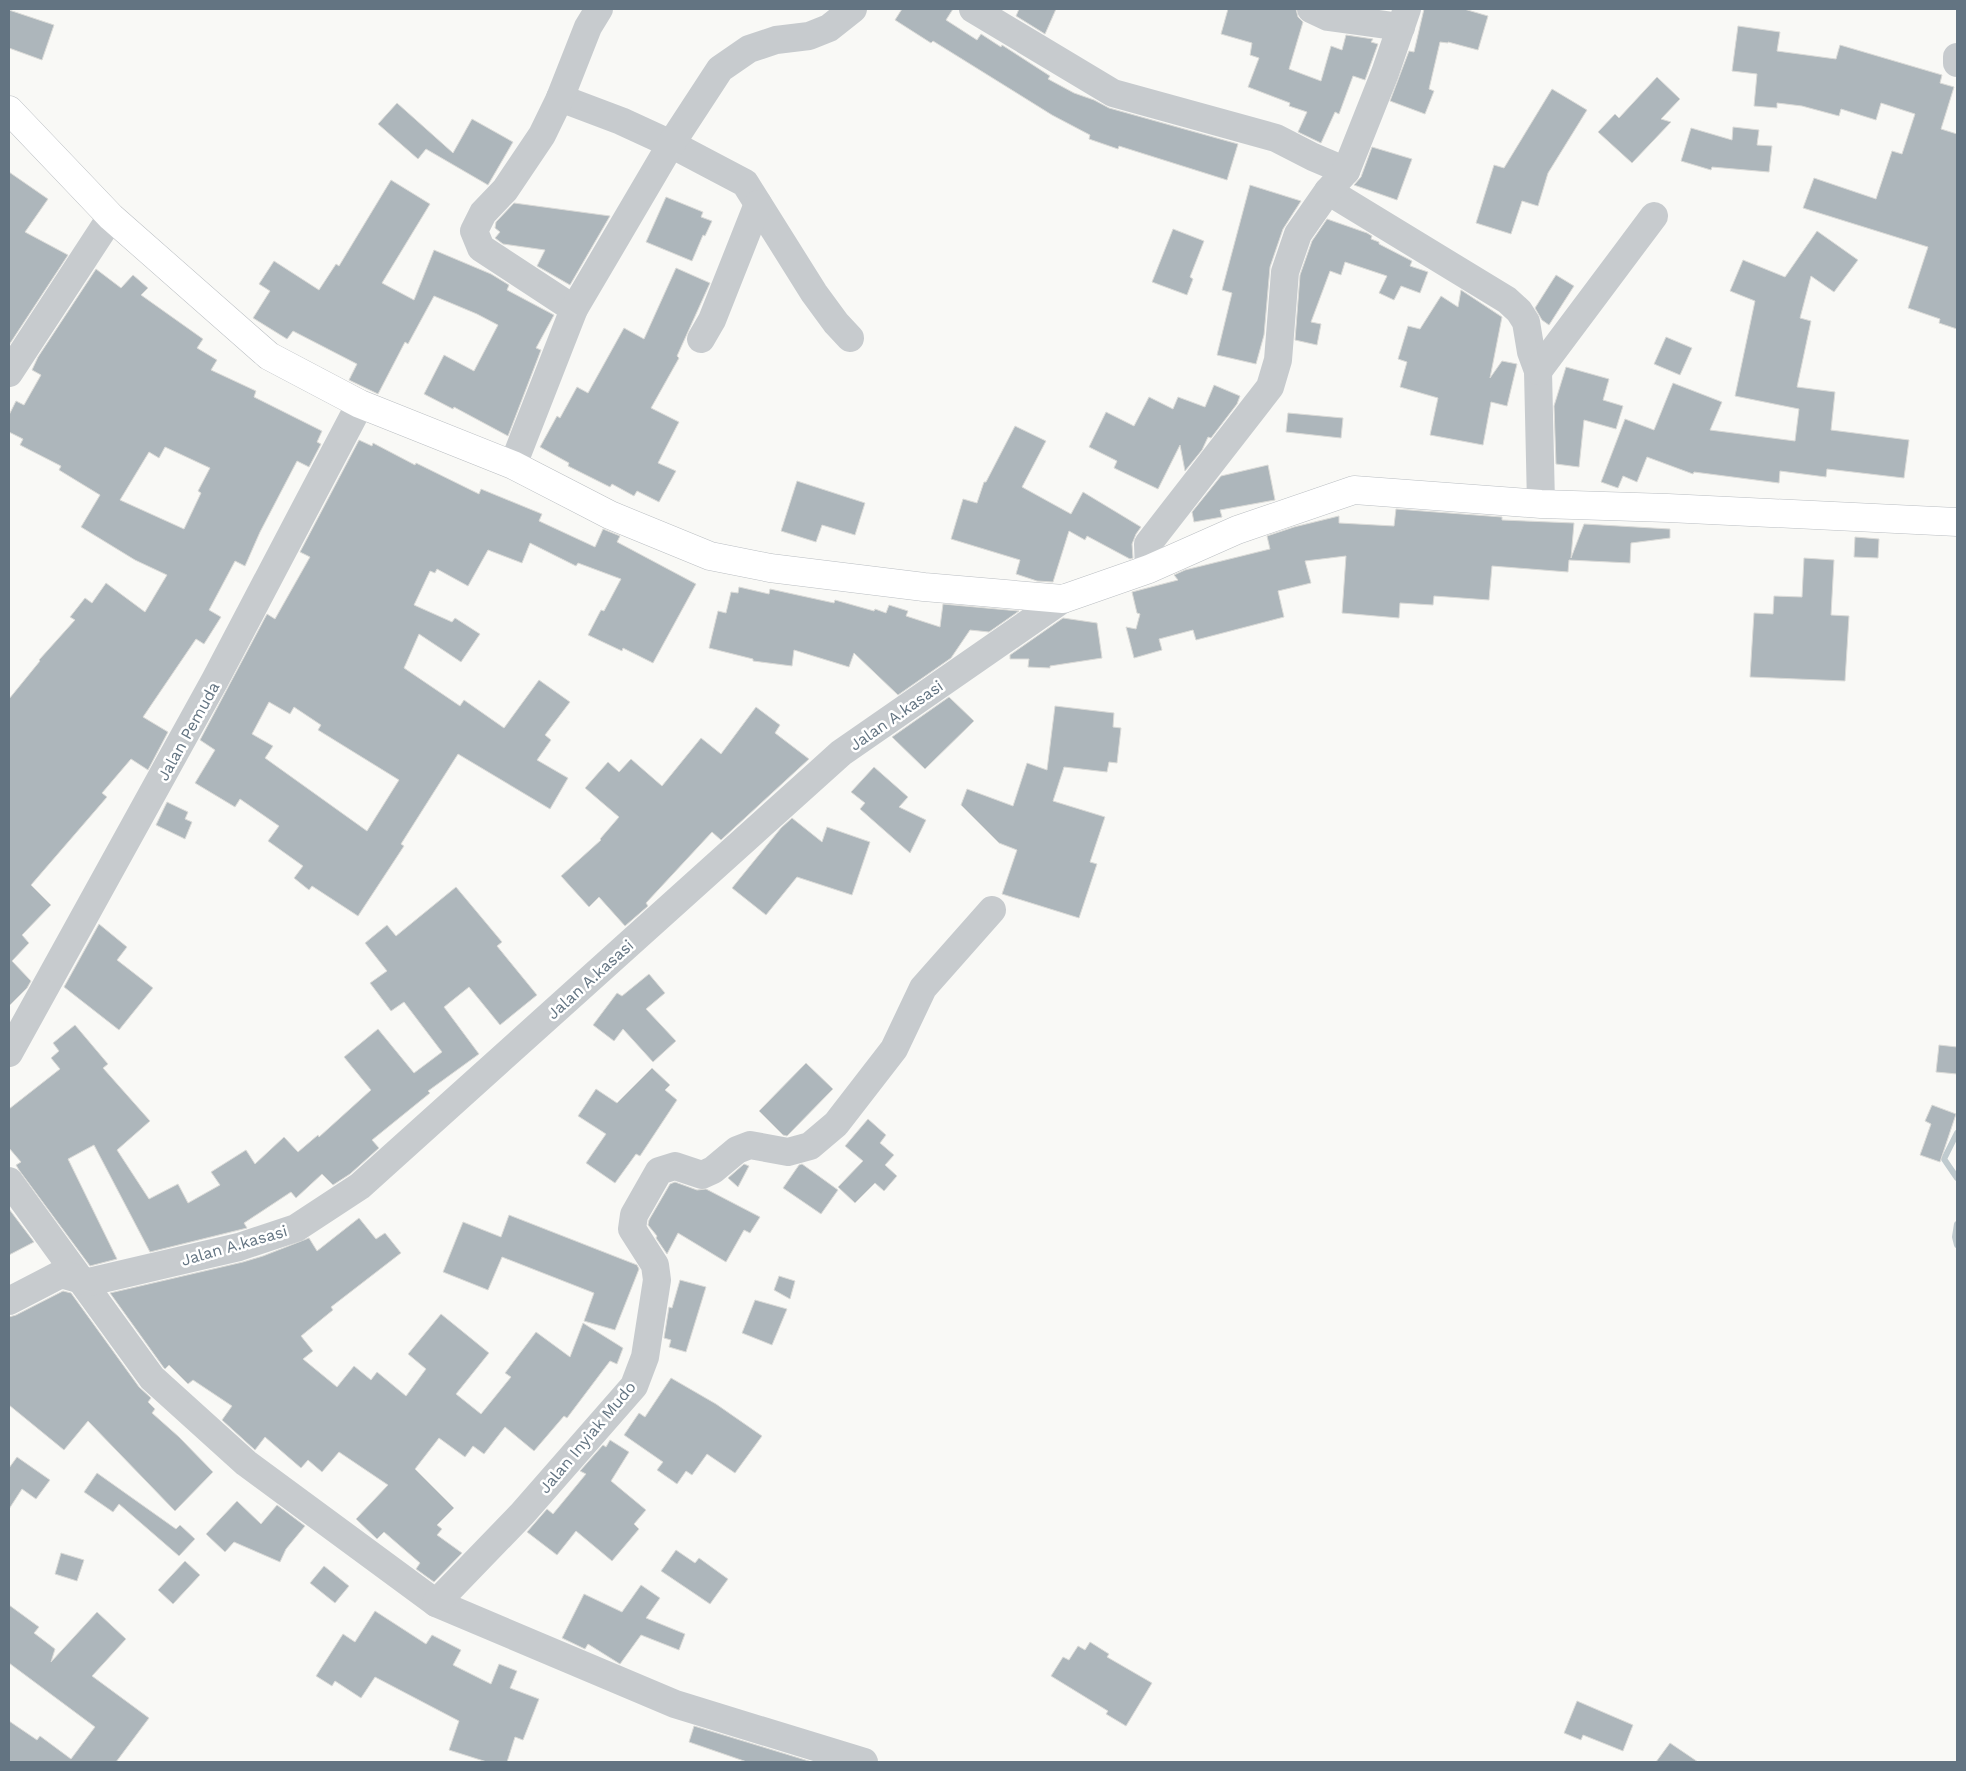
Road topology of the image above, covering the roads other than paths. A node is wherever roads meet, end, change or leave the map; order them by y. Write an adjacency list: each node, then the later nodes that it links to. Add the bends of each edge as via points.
1 (853, 9): 10 (street, via 829,28 809,36 776,40 749,48 715,76)
2 (974, 9): 11 (street, via 1113,93 1276,138)
3 (1311, 9): 5 (street, via 1328,16)
4 (589, 15): 8 (street)
5 (1404, 18): 11 (street, via 1386,73)
6 (1957, 57): 7 (street)
7 (1957, 64)
8 (560, 98): 10 (street); 16 (street, via 528,157 505,190 483,213 474,231 481,248)
9 (9, 110): 15 (main road)
10 (671, 144): 13 (street, via 746,183); 16 (street)
11 (1346, 171): 12 (street)
12 (1328, 191): 19 (street, via 1507,300 1526,322); 25 (street, via 1298,234 1284,272 1278,360 1270,387 1148,544)
13 (758, 204): 17 (street, via 814,293); 18 (street, via 712,320)
14 (1654, 216): 19 (street)
15 (111, 217): 20 (street); 21 (main road, via 269,356)
16 (574, 309): 22 (street)
17 (850, 338)
18 (701, 339)
19 (1538, 371): 23 (street)
20 (9, 373)
21 (360, 404): 22 (main road); 28 (street, Jalan Pemuda, via 215,680)
22 (513, 465): 26 (main road, via 610,515 710,556 770,568 924,587)
23 (1541, 504): 24 (main road); 25 (main road, via 1354,490 1237,530)
24 (1957, 522)
25 (1149, 569): 26 (main road)
26 (1063, 599): 30 (street, Jalan A.kasasi, via 841,753 360,1186 296,1228 247,1244 89,1282)
27 (992, 910): 32 (street, Jalan Inyiak Mudo, via 923,988 894,1049 836,1124 810,1146 788,1152 750,1145 736,1150 702,1175 675,1166 659,1171 634,1215 632,1229 655,1265 657,1280 646,1357 634,1386 522,1514)
28 (9, 1053)
29 (9, 1181): 30 (street)
30 (80, 1279): 31 (street, Jalan A.kasasi, via 61,1274); 32 (street, via 152,1378 246,1463)
31 (9, 1301)
32 (436, 1603): 33 (street, via 675,1704)
33 (864, 1762)

